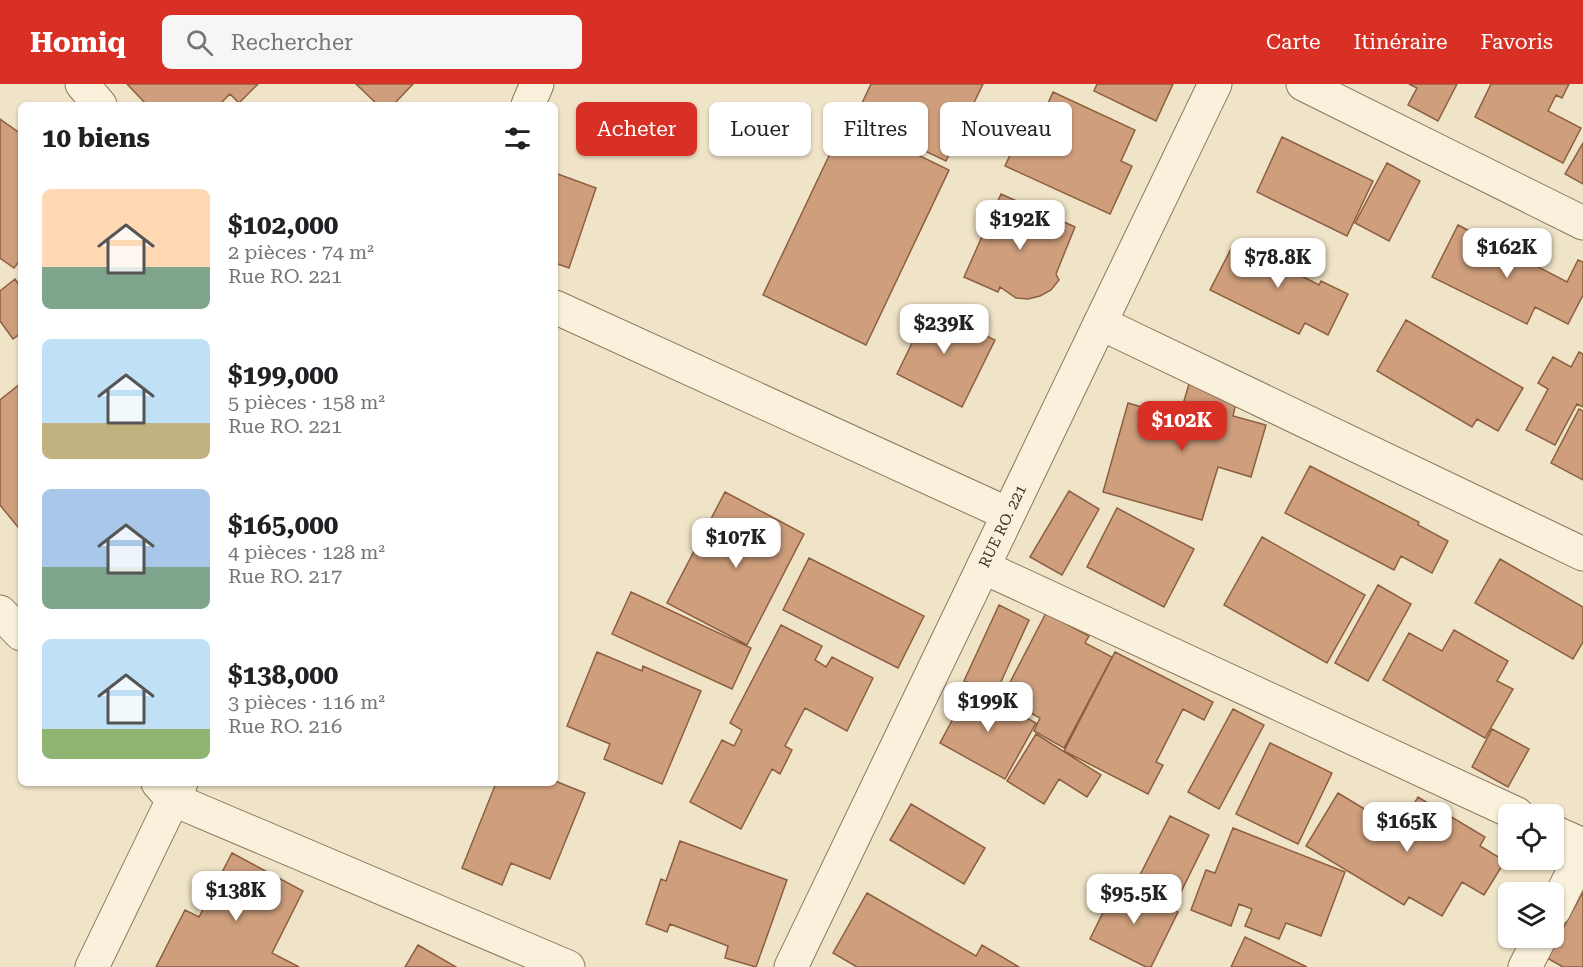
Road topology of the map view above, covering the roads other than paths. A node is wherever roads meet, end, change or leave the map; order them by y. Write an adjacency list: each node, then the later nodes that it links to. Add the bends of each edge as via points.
1 (82, 84): 5 (street)
2 (537, 84): 6 (street)
3 (1215, 84): 9 (street, RUE RO. 221)
4 (1303, 84): 7 (street)
5 (97, 102)
6 (529, 102)
7 (1583, 223)
8 (558, 309): 10 (street)
9 (1100, 323): 10 (street, RUE RO. 221); 11 (street)
10 (1008, 514): 12 (street, RUE RO. 221)
11 (1583, 554)
12 (983, 567): 16 (street); 24 (street, RUE RO. 221)
13 (0, 612): 14 (street)
14 (18, 631)
15 (170, 788): 22 (street); 23 (street)
16 (1498, 805)
17 (1564, 836): 18 (street)
18 (1583, 845)
19 (1583, 852): 20 (street)
20 (1564, 890)
21 (1535, 948): 25 (street)
22 (92, 967)
23 (568, 967)
24 (791, 967)
25 (1525, 967)

